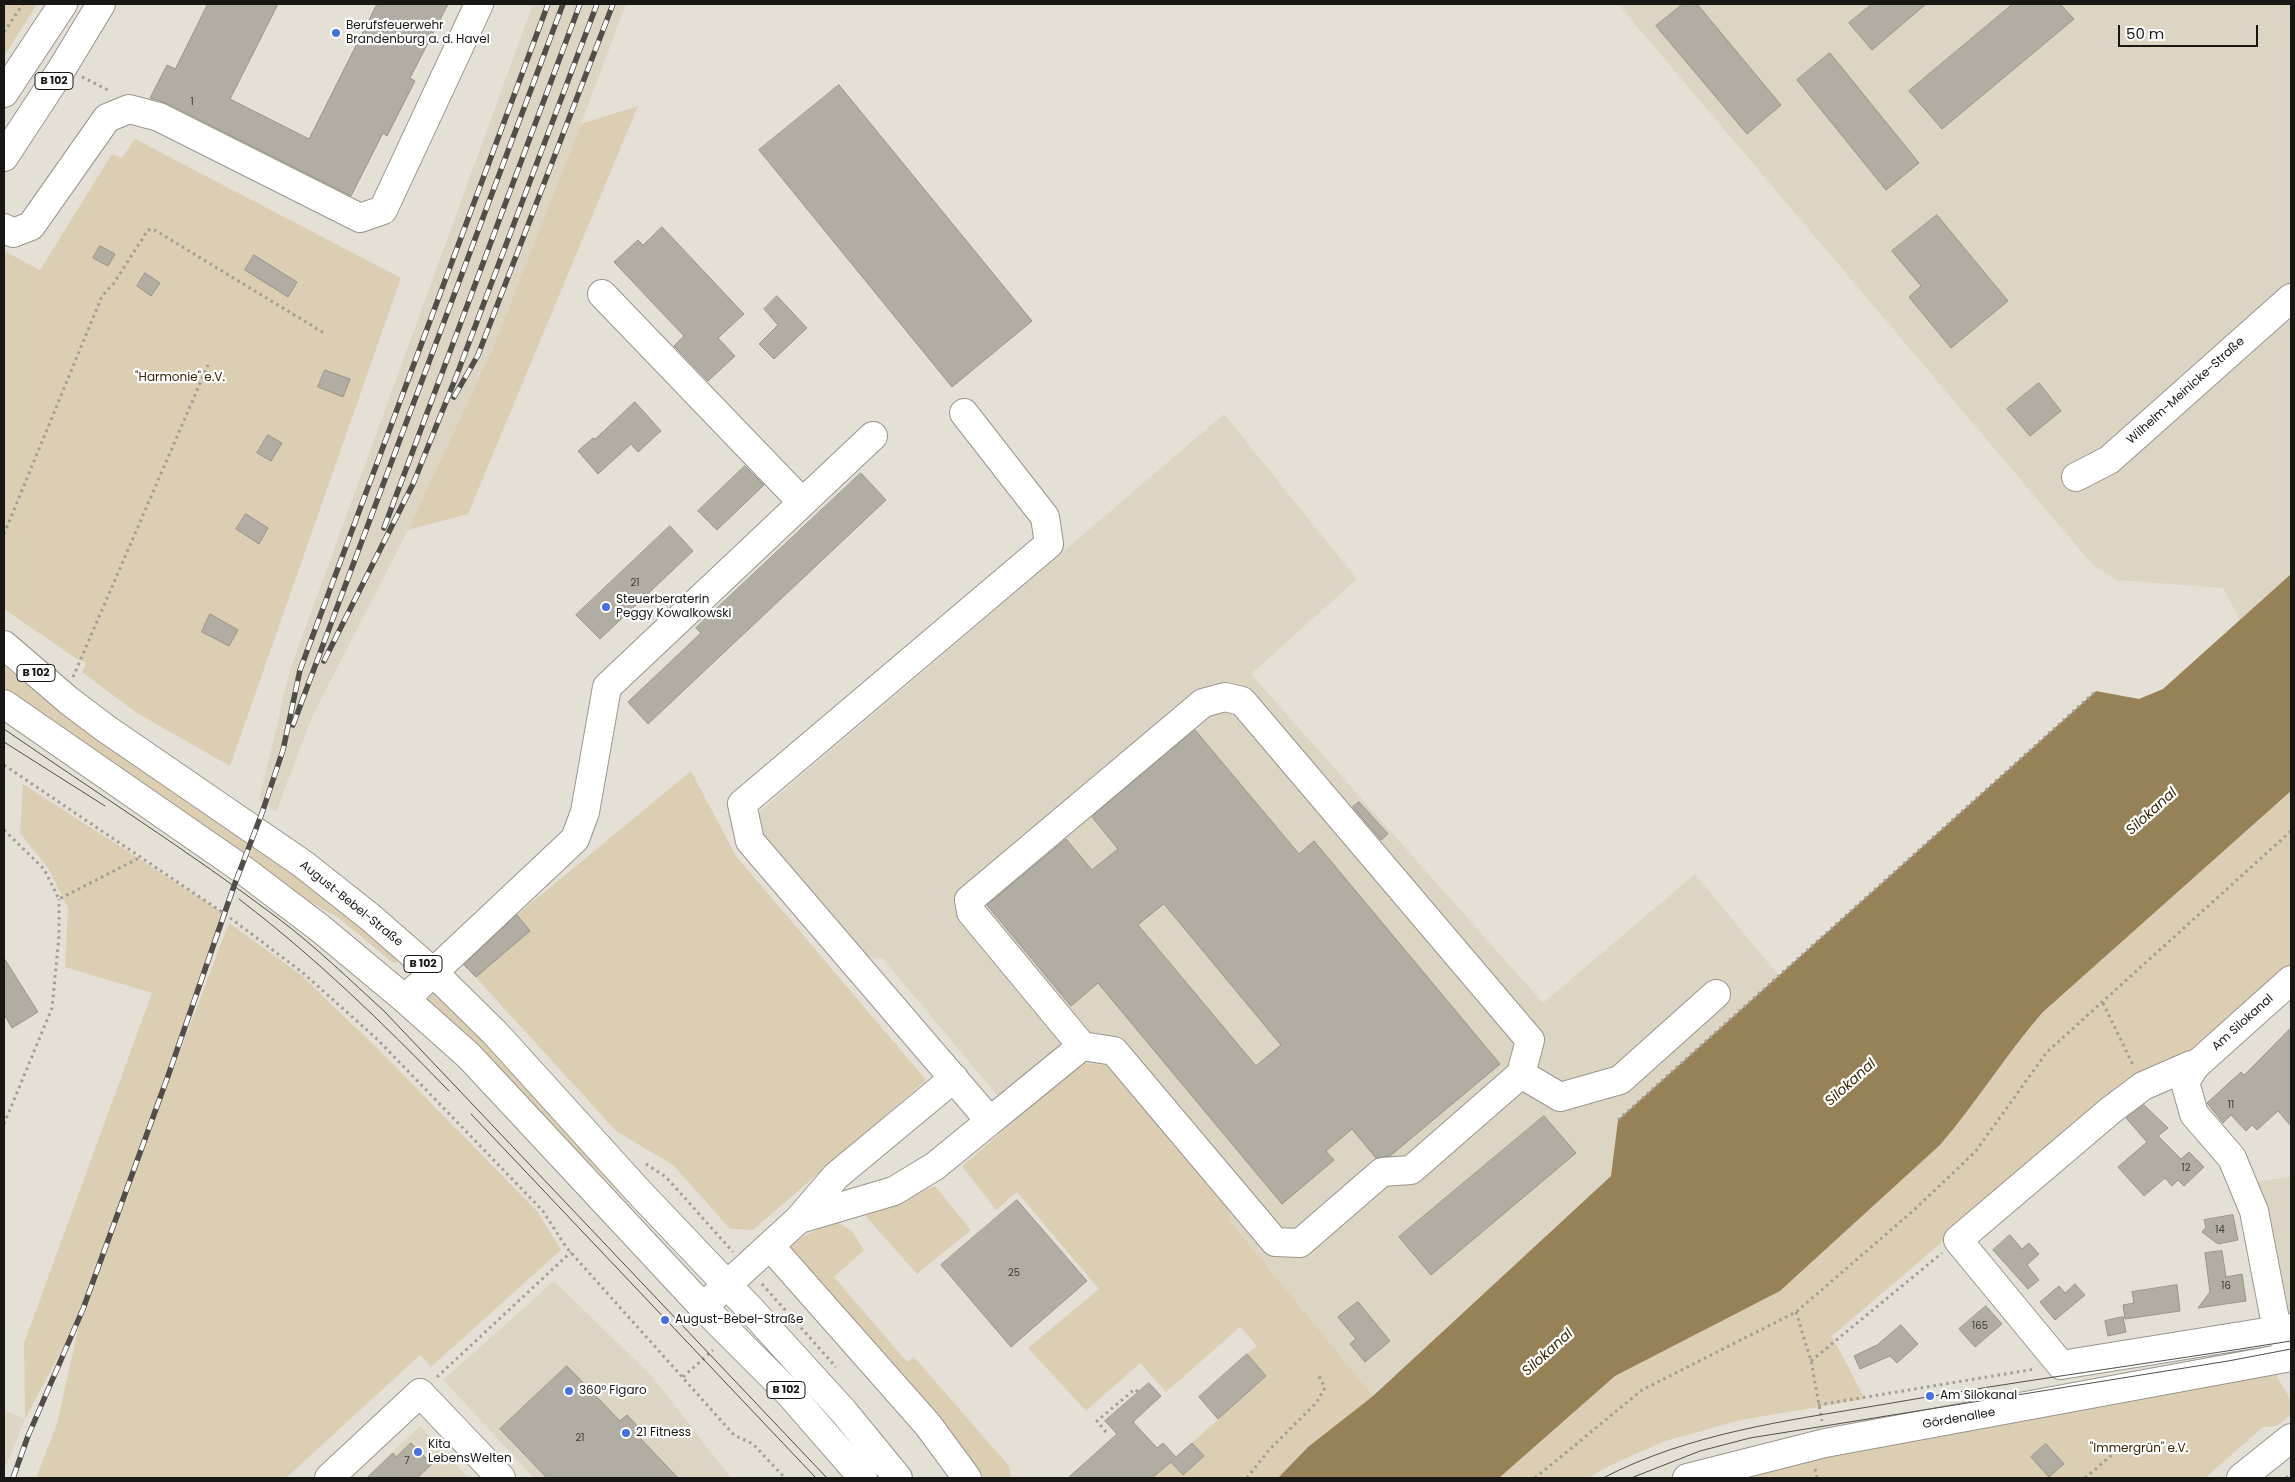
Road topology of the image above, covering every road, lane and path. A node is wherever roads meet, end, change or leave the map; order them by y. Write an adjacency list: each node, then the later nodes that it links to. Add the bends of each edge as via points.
1 (23, 4): 5 (path)
2 (63, 4): 6 (main road, B 102)
3 (101, 4): 7 (main road, B 102)
4 (479, 4): 8 (main road, via 383,210 360,218 159,117 129,109 106,118 31,226 13,233)
5 (4, 32)
6 (4, 93)
7 (4, 156)
8 (4, 228)
9 (602, 294): 16 (main road)
10 (2291, 298): 15 (main road, Wilhelm-Meinicke-Straße, via 2108,460)
11 (324, 333): 17 (path, via 153,229 148,230 102,296)
12 (208, 365): 19 (path)
13 (964, 413): 35 (main road, via 1045,517 1049,544 742,804 750,841)
14 (873, 436): 16 (main road)
15 (2076, 477)
16 (802, 502): 27 (main road, via 606,687 585,812 576,839)
17 (4, 534)
18 (4, 645): 27 (main road, August-Bebel-Straße / B 102, via 105,728 303,864)
19 (72, 678)
20 (2096, 691): 37 (path)
21 (4, 704): 30 (main road, B 102, via 242,869 322,929)
22 (4, 765): 25 (path)
23 (4, 830): 26 (path, via 44,869)
24 (2291, 831): 31 (path)
25 (142, 857): 26 (path); 43 (path, via 302,972 377,1039 544,1211)
26 (59, 900): 39 (path, via 52,1008)
27 (433, 972): 30 (main road); 44 (main road, August-Bebel-Straße / B 102, via 496,1033 638,1192)
28 (2291, 980): 33 (main road, Am Silokanal)
29 (1716, 994): 34 (main road, via 1620,1080 1560,1097)
30 (406, 999): 45 (main road, B 102, via 469,1056)
31 (2102, 1003): 36 (path); 46 (path, via 2047,1052 1975,1152 1914,1210)
32 (1082, 1046): 34 (main road, via 1114,1051 1275,1242 1300,1243 1382,1172 1411,1170); 34 (main road, via 971,912 969,900 1203,703 1225,697 1242,701 1530,1040); 38 (main road)
33 (2196, 1066): 36 (main road, Am Silokanal); 47 (main road, Am Silokanal, via 2185,1082 2194,1114 2232,1158 2254,1211)
34 (1521, 1074)
35 (954, 1078): 38 (main road); 40 (main road, via 836,1176)
36 (2143, 1086): 41 (main road, Am Silokanal)
37 (1618, 1120)
38 (990, 1121): 40 (main road, via 935,1166 894,1191)
39 (4, 1124)
40 (799, 1220): 42 (main road)
41 (1958, 1240): 49 (path); 50 (main road)
42 (770, 1246): 44 (main road); 65 (main road, via 928,1425)
43 (571, 1252): 53 (path); 62 (path, via 734,1435 753,1444)
44 (727, 1285): 45 (main road); 64 (main road, August-Bebel-Straße / B 102, via 844,1412)
45 (703, 1307): 63 (main road, B 102, via 789,1394)
46 (1796, 1312): 49 (path); 67 (path, via 1642,1390)
47 (2286, 1335): 50 (main road)
48 (2291, 1357): 57 (main road, Gördenallee)
49 (1811, 1361): 54 (path)
50 (2061, 1365): 54 (path)
51 (1318, 1374): 66 (path, via 1325,1388 1316,1404 1269,1450)
52 (1138, 1392): 55 (path, via 1135,1389 1097,1421)
53 (420, 1393): 60 (main road); 61 (main road)
54 (1818, 1405): 57 (path)
55 (1106, 1432)
56 (2286, 1442): 70 (main road); 71 (main road)
57 (1825, 1444): 68 (main road, Gördenallee)
58 (2120, 1448): 69 (path)
59 (2291, 1474): 72 (path)
60 (329, 1478)
61 (501, 1478)
62 (785, 1478)
63 (863, 1478)
64 (898, 1478)
65 (967, 1478)
66 (1247, 1478)
67 (1535, 1478)
68 (1687, 1478)
69 (2085, 1478)
70 (2241, 1478)
71 (2254, 1478)
72 (2286, 1478)

